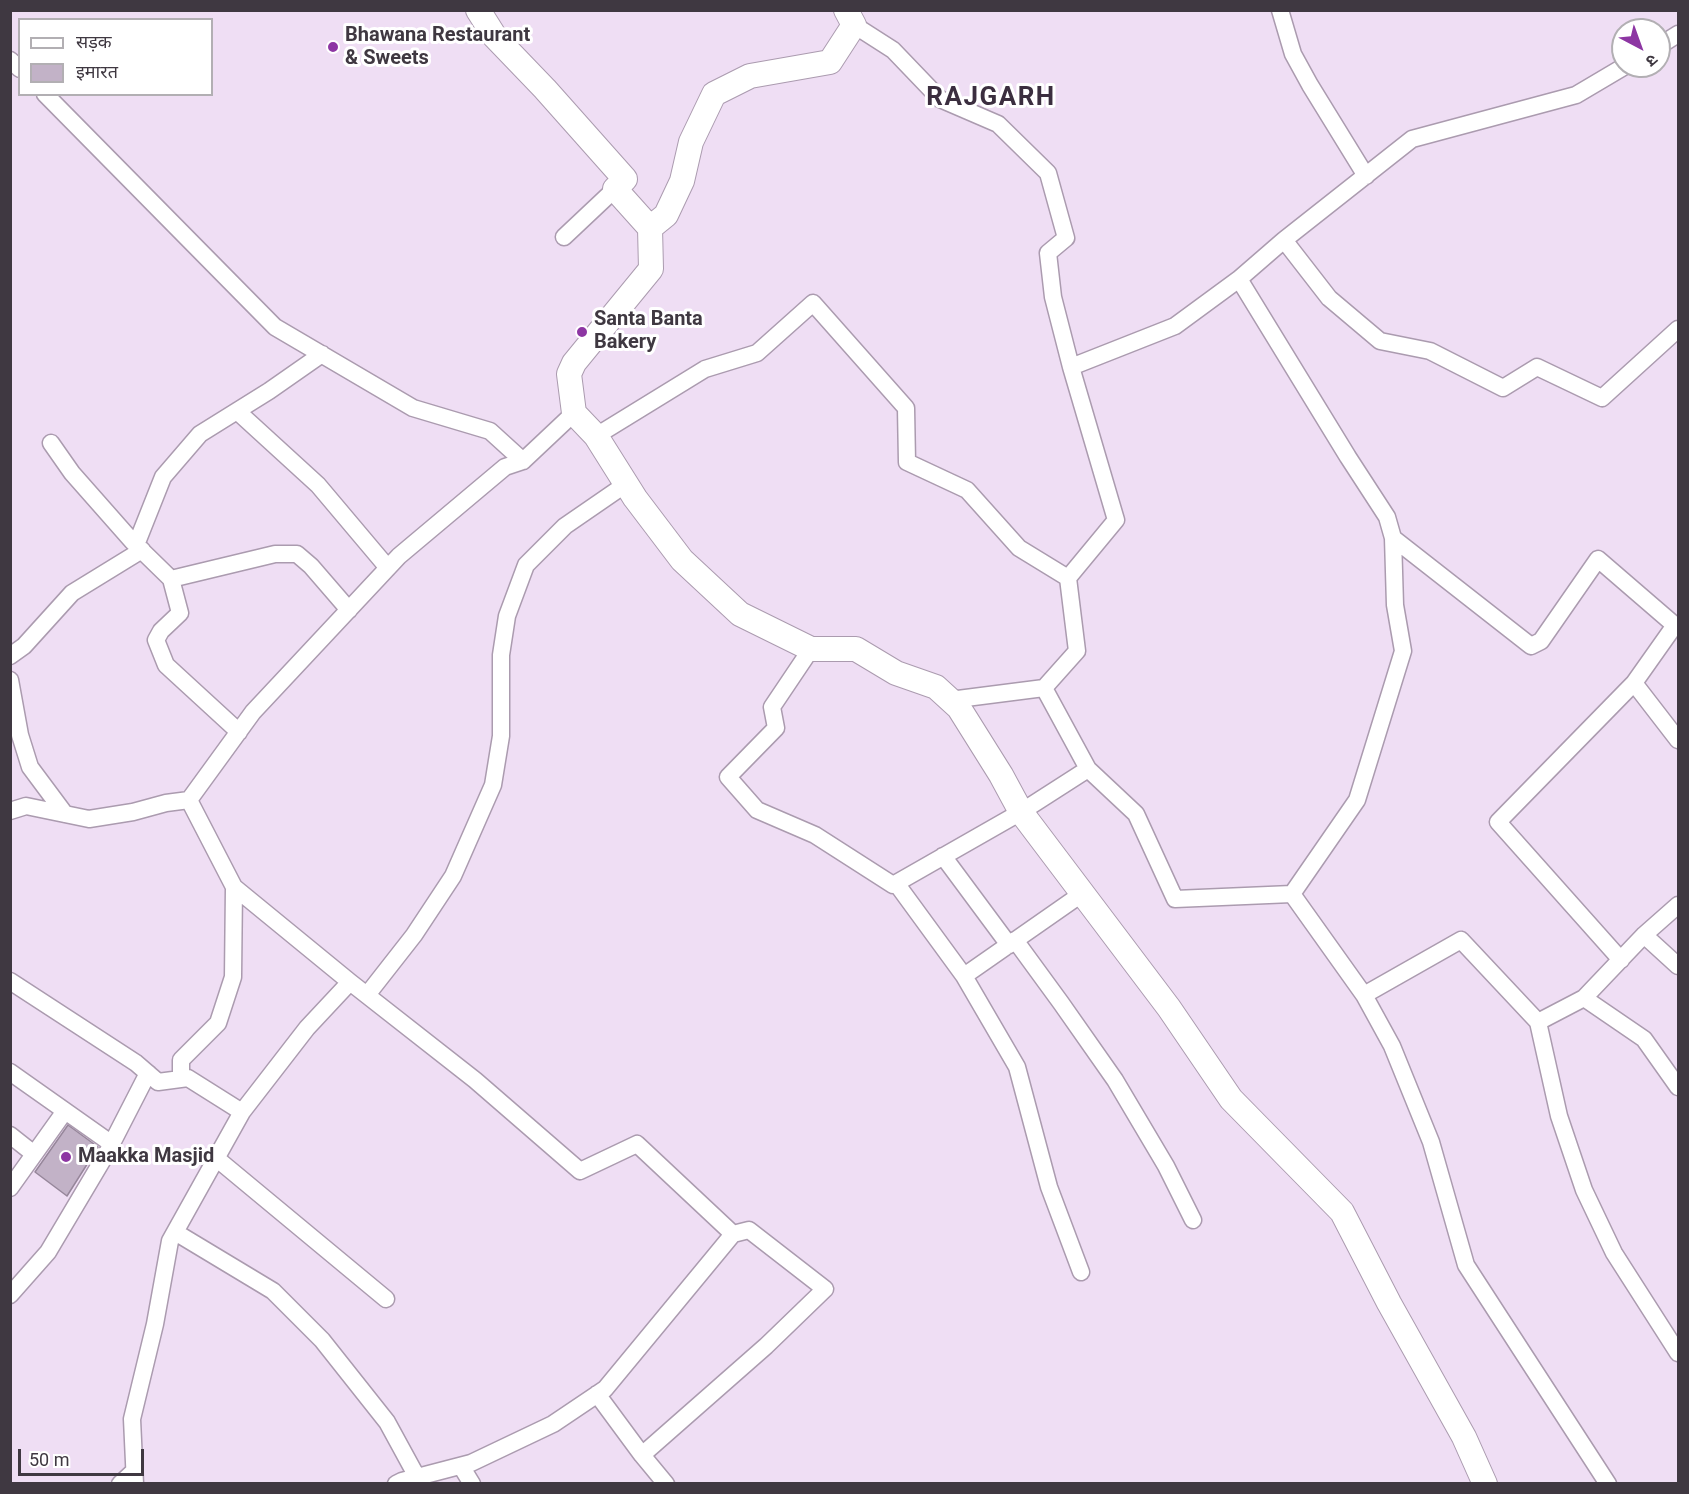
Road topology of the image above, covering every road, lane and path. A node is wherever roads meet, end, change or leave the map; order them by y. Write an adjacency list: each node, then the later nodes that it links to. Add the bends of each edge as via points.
1 (478, 10): 7 (street, via 495,37 625,179)
2 (1280, 10): 6 (street, via 1293,54)
3 (850, 18): 8 (street, via 830,62 750,76 714,94 691,142 682,181 666,215); 14 (street, via 893,50 940,99 998,124 1048,173 1066,238 1048,253 1053,297)
4 (1611, 74): 6 (street, via 1576,95 1412,139)
5 (47, 96): 13 (street, via 275,327)
6 (1366, 176): 10 (street)
7 (615, 189): 8 (street); 9 (street)
8 (650, 228): 16 (street, via 651,269 569,374)
9 (564, 237)
10 (1284, 240): 11 (street); 12 (street, via 1329,298 1380,341 1430,351 1503,388 1537,367 1602,398)
11 (1239, 279): 14 (street, via 1175,326); 21 (street, via 1387,518)
12 (1678, 329)
13 (322, 354): 15 (street); 19 (street, via 413,408 490,431)
14 (1071, 367): 24 (street, via 1116,520)
15 (237, 411): 22 (street, via 200,434 163,477); 23 (street, via 318,485)
16 (574, 413): 17 (street); 19 (street)
17 (596, 435): 20 (street); 24 (street, via 705,369 758,352 813,303 906,408 907,462 966,490 1019,548)
18 (51, 442): 22 (street, via 72,473)
19 (523, 461): 23 (street, via 505,467)
20 (626, 484): 28 (street, via 682,560 741,614); 54 (street, via 565,526 526,565 507,616 501,655 501,736 493,785 453,876)
21 (1393, 538): 27 (street, via 1531,646 1541,641 1598,559); 45 (street, via 1395,605 1402,651 1356,800)
22 (139, 548): 25 (street); 29 (street, via 72,593)
23 (388, 568): 26 (street)
24 (1068, 578): 32 (street, via 1077,651)
25 (171, 579): 26 (street, via 274,554 297,555); 34 (street, via 180,613 156,640 166,665)
26 (349, 610): 34 (street)
27 (1677, 627): 31 (street)
28 (811, 649): 33 (street, via 856,649 896,673 936,687); 42 (street, via 772,707 776,728 728,777 757,810 815,836 893,885)
29 (10, 656)
30 (10, 680): 40 (street, via 30,767)
31 (1635, 683): 35 (street); 49 (street, via 1498,822)
32 (1044, 688): 33 (street); 36 (street)
33 (950, 700): 39 (street, via 959,708)
34 (239, 732): 37 (street)
35 (1678, 740)
36 (1088, 769): 39 (street); 45 (street, via 1136,814 1174,899)
37 (189, 801): 40 (street, via 89,819); 43 (street)
38 (10, 811): 40 (street, via 26,806)
39 (1021, 812): 41 (street); 44 (street)
40 (65, 814)
41 (943, 856): 42 (street); 48 (street)
42 (896, 883): 51 (street)
43 (234, 886): 53 (street); 60 (street, via 233,977 218,1023 182,1060)
44 (1083, 893): 48 (street); 85 (street, via 1231,1099 1342,1212 1464,1437)
45 (1292, 894): 55 (street)
46 (1678, 905): 47 (street)
47 (1644, 935): 49 (street); 50 (street)
48 (1012, 943): 51 (street); 69 (street, via 1061,1003 1115,1080)
49 (1621, 960): 56 (street)
50 (1678, 966)
51 (964, 976): 72 (street, via 1017,1067 1049,1187)
52 (10, 981): 59 (street)
53 (350, 982): 54 (street); 63 (street, via 307,1028)
54 (367, 995): 71 (street, via 475,1080 580,1171 637,1144)
55 (1364, 995): 57 (street, via 1461,940); 86 (street, via 1392,1046 1431,1142 1466,1265)
56 (1584, 999): 57 (street); 61 (street, via 1644,1039)
57 (1538, 1022): 75 (street, via 1559,1116 1584,1190 1614,1253)
58 (10, 1072): 62 (street)
59 (148, 1073): 60 (street, via 158,1082); 65 (street)
60 (181, 1079): 63 (street, via 188,1078)
61 (1678, 1086)
62 (65, 1111): 65 (street); 66 (street)
63 (242, 1112): 67 (street)
64 (10, 1135): 66 (street)
65 (112, 1144): 73 (street, via 48,1252)
66 (34, 1154): 68 (street)
67 (216, 1158): 70 (street); 74 (street)
68 (10, 1188)
69 (1193, 1220)
70 (175, 1232): 79 (street, via 170,1240 132,1419); 80 (street, via 273,1291 322,1341 387,1422)
71 (733, 1234): 76 (street); 77 (street, via 749,1230 825,1289)
72 (1081, 1272)
73 (10, 1295)
74 (386, 1299)
75 (1678, 1353)
76 (597, 1394): 77 (street); 78 (street, via 553,1424)
77 (642, 1455): 84 (street)
78 (461, 1466): 80 (street); 83 (street)
79 (135, 1477): 81 (street)
80 (417, 1477): 82 (street)
81 (120, 1484)
82 (396, 1484)
83 (472, 1484)
84 (666, 1484)
85 (1485, 1484)
86 (1608, 1484)

